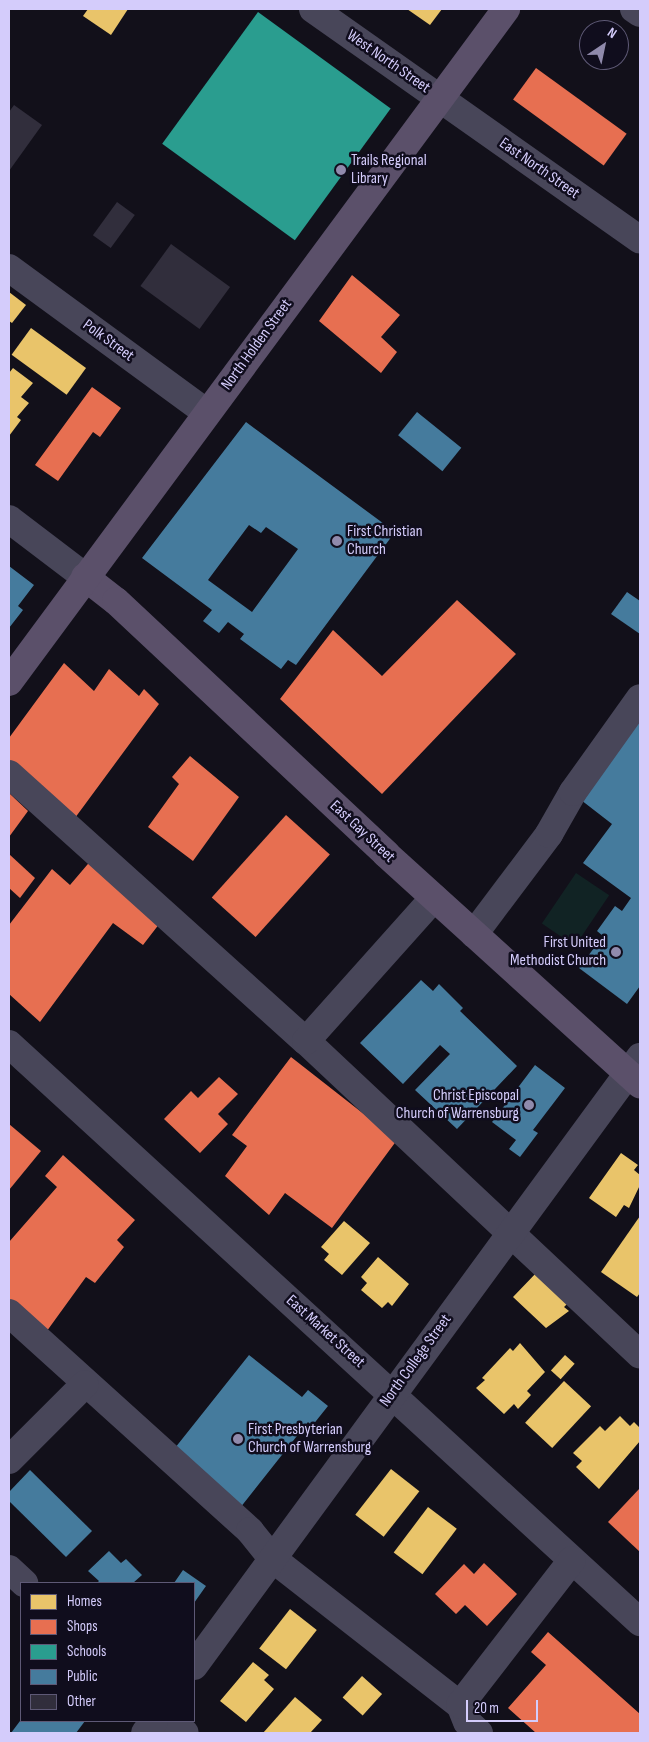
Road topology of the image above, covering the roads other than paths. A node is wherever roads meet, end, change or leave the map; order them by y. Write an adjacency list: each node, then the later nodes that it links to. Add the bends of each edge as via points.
1 (313, 9): 5 (street, West North Street)
2 (506, 9): 5 (main road, North Holden Street)
3 (634, 9): 4 (street)
4 (640, 13)
5 (438, 98): 6 (street, East North Street); 8 (main road, North Holden Street)
6 (640, 240)
7 (9, 268): 8 (street, Polk Street)
8 (207, 413): 10 (main road, North Holden Street)
9 (9, 519): 10 (street)
10 (85, 578): 11 (main road, North Holden Street); 14 (main road, East Gay Street, via 116,602)
11 (9, 682)
12 (640, 698): 15 (street, via 572,792 549,834)
13 (9, 774): 16 (street)
14 (434, 898): 15 (main road, East Gay Street); 16 (street)
15 (474, 934): 18 (main road, East Gay Street)
16 (306, 1041): 19 (street)
17 (9, 1044): 23 (street, East Market Street)
18 (636, 1071): 19 (street, North College Street)
19 (510, 1231): 21 (street, via 569,1291); 23 (street, North College Street)
20 (9, 1313): 22 (street)
21 (640, 1354)
22 (85, 1384): 24 (street); 25 (street, via 250,1532)
23 (393, 1394): 25 (street, North College Street); 26 (street, East Market Street)
24 (9, 1460)
25 (272, 1559): 30 (street, North College Street); 31 (street)
26 (572, 1560): 29 (street, East Market Street); 31 (street)
27 (9, 1569): 28 (street)
28 (23, 1582)
29 (640, 1622)
30 (195, 1665)
31 (460, 1705): 36 (street, via 467,1722)
32 (153, 1722): 34 (street)
33 (172, 1722): 35 (street)
34 (145, 1733)
35 (184, 1733)
36 (479, 1733)

